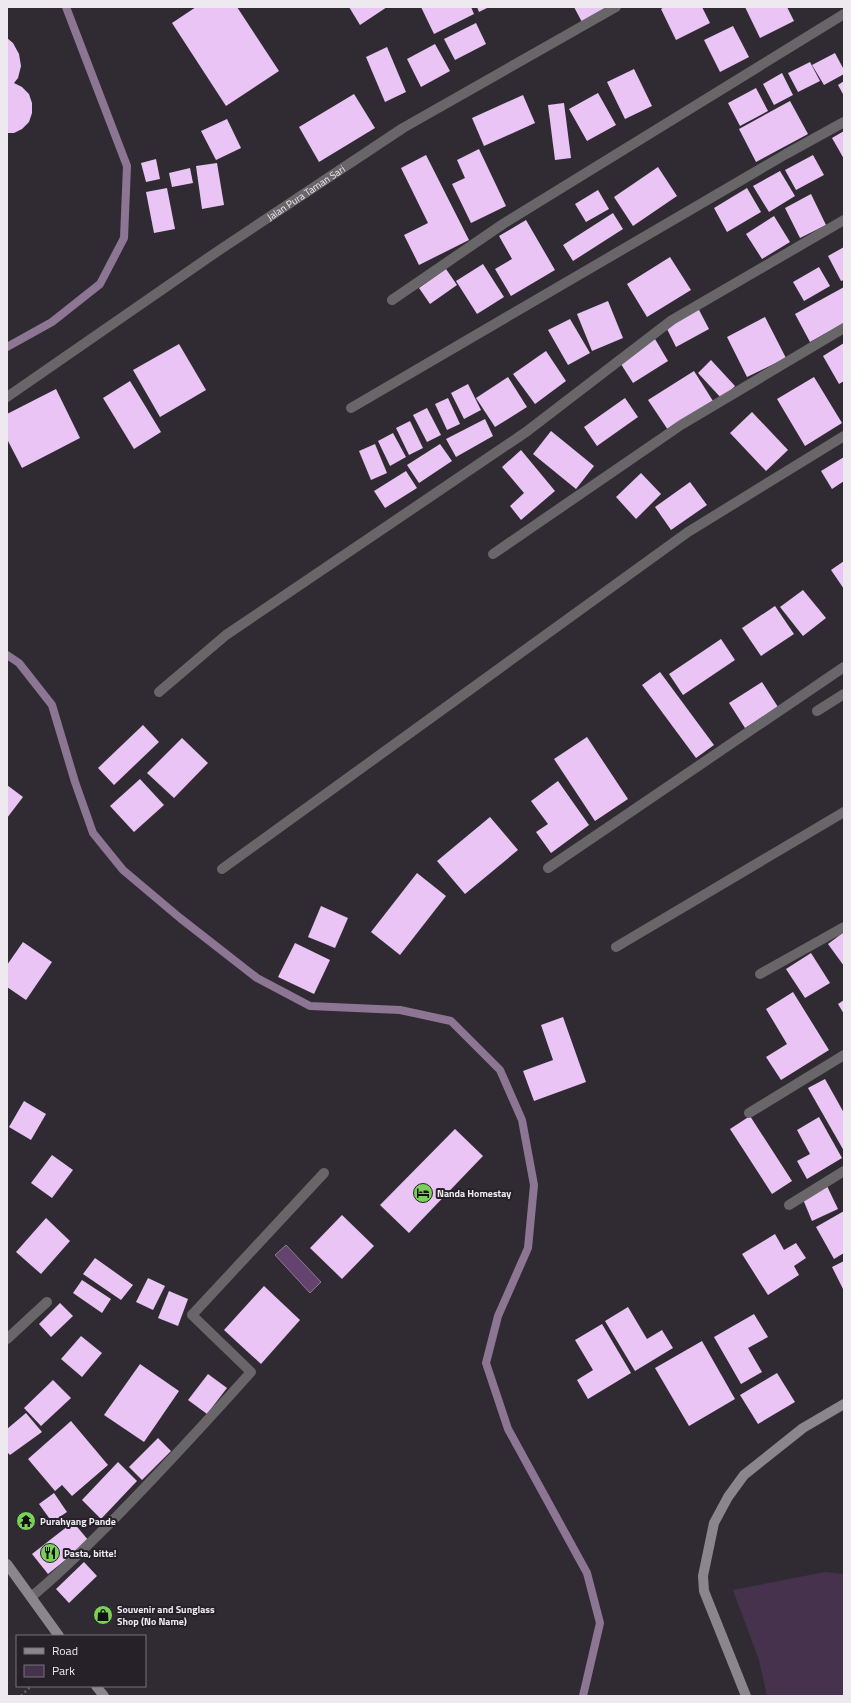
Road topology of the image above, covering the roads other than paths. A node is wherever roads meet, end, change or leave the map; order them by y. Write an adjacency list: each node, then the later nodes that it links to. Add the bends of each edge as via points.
1 (616, 7): 7 (street, Jalan Pura Taman Sari, via 403,128 218,251)
2 (844, 14): 5 (street, via 503,224)
3 (844, 122): 8 (street)
4 (844, 220): 12 (street, via 672,320 526,432 226,636)
5 (392, 300)
6 (844, 328): 10 (street, via 681,425)
7 (7, 397)
8 (350, 408)
9 (844, 436): 17 (street, via 688,532)
10 (493, 554)
11 (844, 667): 16 (street)
12 (160, 692)
13 (844, 694): 14 (street)
14 (817, 711)
15 (844, 812): 19 (street)
16 (548, 868)
17 (222, 869)
18 (844, 928): 20 (street)
19 (616, 947)
20 (760, 974)
21 (844, 1055): 22 (street)
22 (749, 1113)
23 (844, 1171): 25 (street)
24 (324, 1173): 30 (street, via 192,1315 251,1372 151,1481 58,1574)
25 (789, 1205)
26 (47, 1302): 27 (street)
27 (7, 1339)
28 (844, 1404): 34 (street, via 803,1428 744,1475 728,1496 714,1523 703,1576 704,1591)
29 (7, 1564): 30 (street)
30 (31, 1597): 31 (street)
31 (58, 1635)
32 (97, 1687): 33 (street)
33 (104, 1696)
34 (746, 1696)

